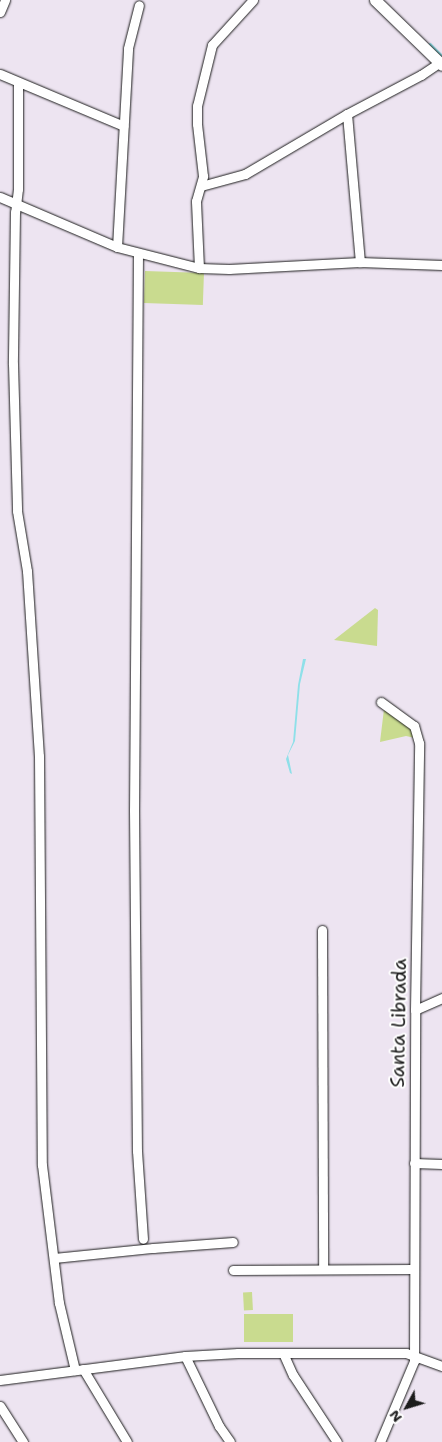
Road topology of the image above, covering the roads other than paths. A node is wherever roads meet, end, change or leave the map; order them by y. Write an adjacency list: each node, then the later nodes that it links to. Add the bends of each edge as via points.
1 (5, 0): 5 (street)
2 (253, 0): 11 (street, via 212,45 197,106)
3 (375, 0): 6 (street)
4 (140, 5): 10 (street, via 128,48)
5 (0, 12)
6 (441, 64): 9 (street)
7 (0, 74): 8 (street)
8 (18, 83): 10 (street); 13 (street)
9 (347, 114): 11 (street, via 245,174); 16 (street)
10 (124, 126): 14 (street)
11 (202, 186): 18 (street, via 196,201)
12 (0, 197): 13 (street)
13 (17, 204): 14 (street); 27 (street, via 13,364 17,511 27,571 39,756 42,1165)
14 (118, 246): 15 (street)
15 (138, 253): 18 (street); 25 (street, via 134,810 137,1151)
16 (360, 262): 17 (street); 18 (street)
17 (442, 265)
18 (199, 268)
19 (381, 702): 22 (street, Santa Librada, via 414,726 418,743)
20 (322, 930): 28 (street)
21 (441, 1001): 22 (street)
22 (415, 1010): 23 (street, Santa Librada)
23 (414, 1163): 24 (street); 29 (street, Santa Librada)
24 (442, 1164)
25 (143, 1240)
26 (233, 1242): 27 (street)
27 (54, 1258): 35 (street, via 59,1302)
28 (323, 1269): 29 (street); 30 (street)
29 (414, 1269): 33 (street, Santa Librada)
30 (233, 1270)
31 (283, 1353): 32 (street); 33 (street); 42 (street, via 293,1375)
32 (185, 1356): 35 (street); 41 (street)
33 (414, 1358): 34 (street); 38 (street)
34 (442, 1366)
35 (79, 1370): 36 (street); 40 (street)
36 (0, 1380)
37 (0, 1406): 39 (street)
38 (383, 1441)
39 (23, 1442)
40 (127, 1442)
41 (230, 1442)
42 (337, 1442)

